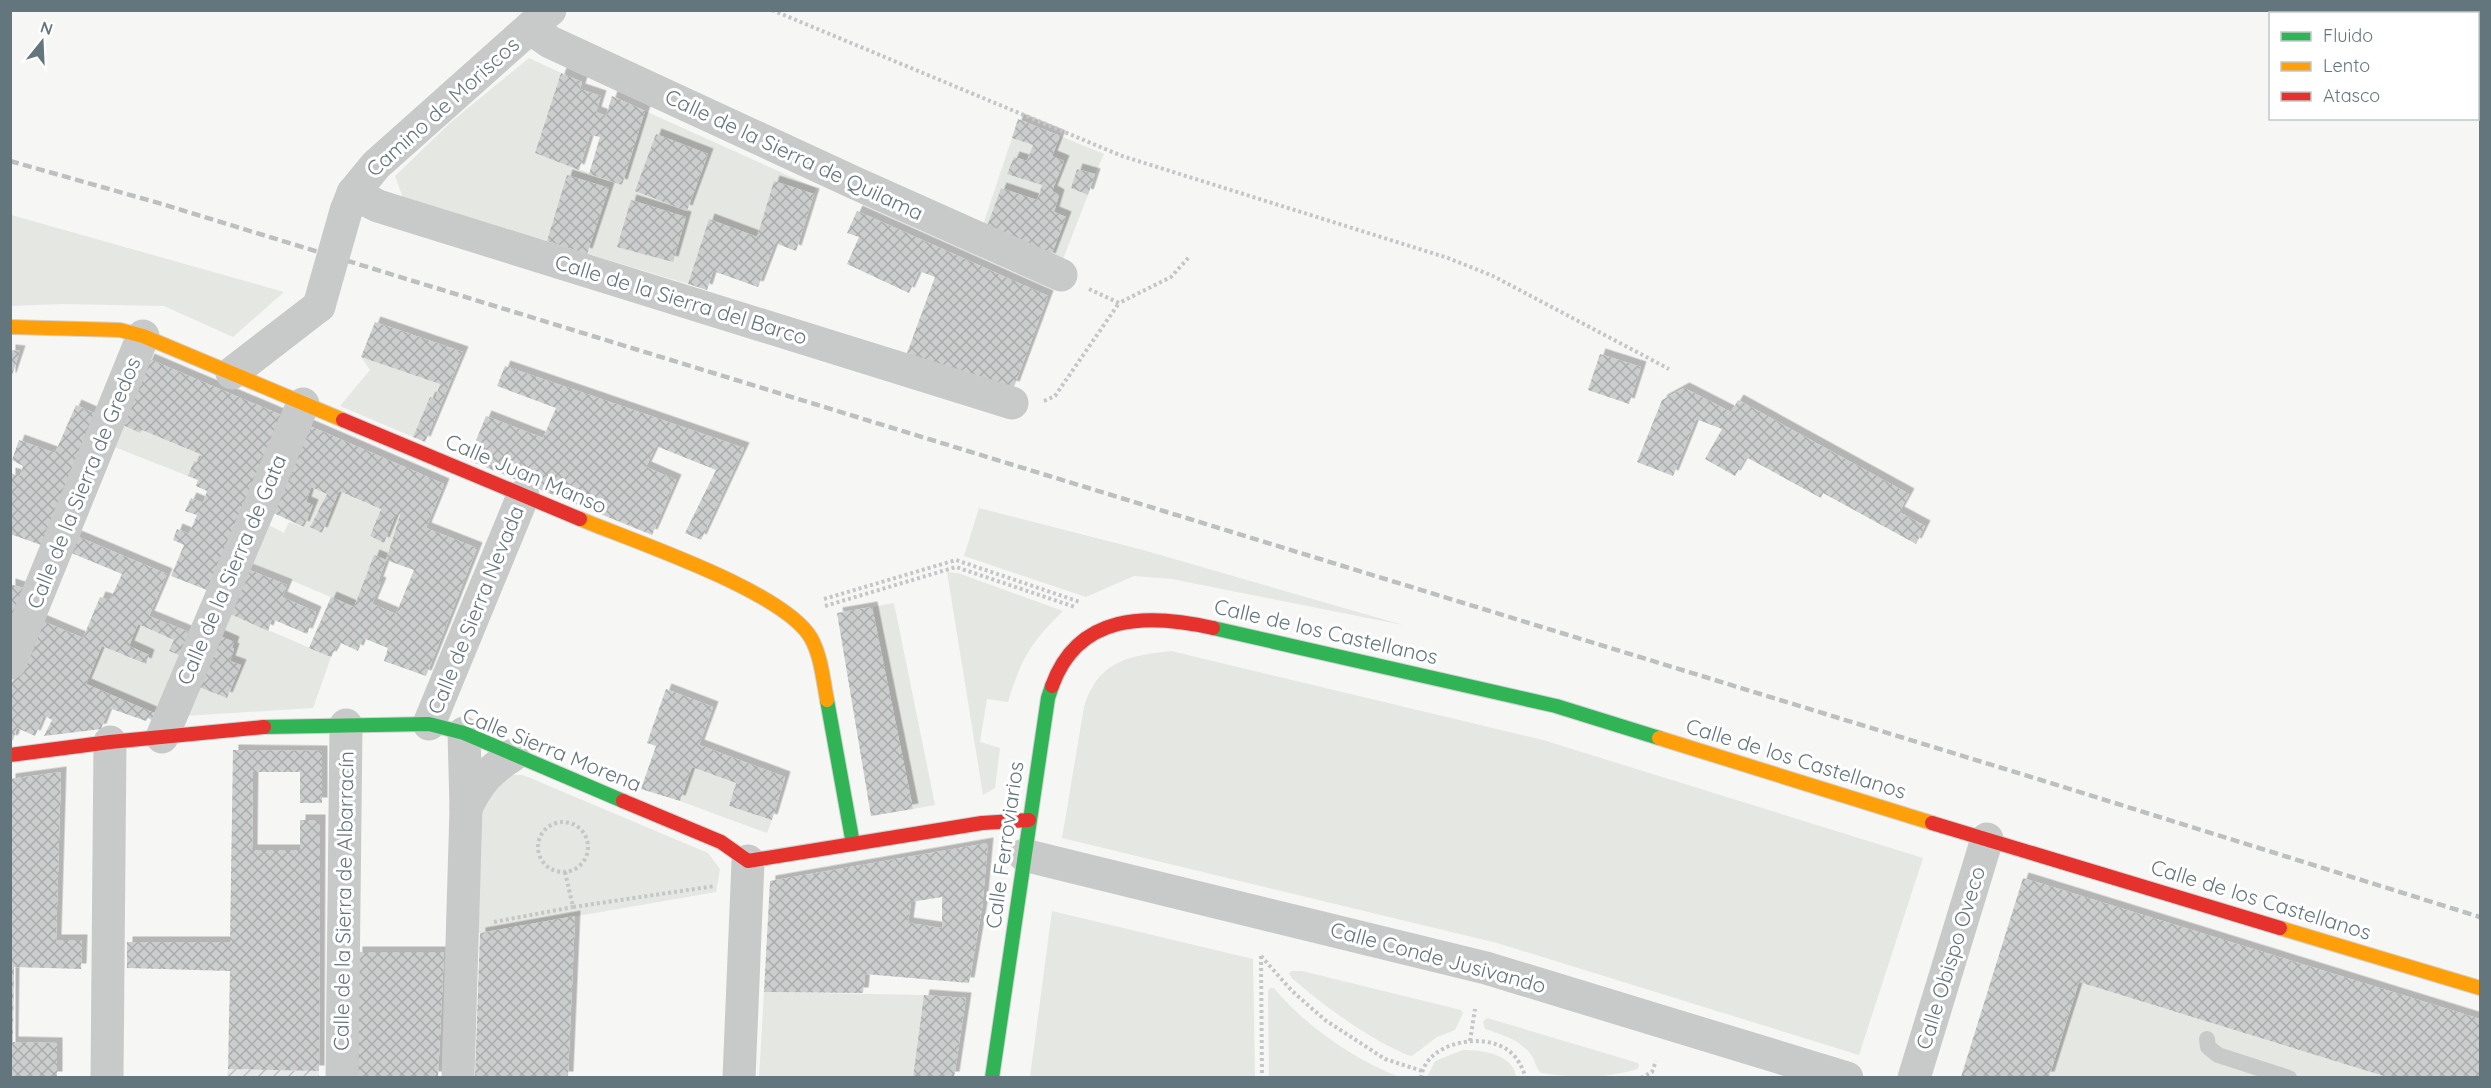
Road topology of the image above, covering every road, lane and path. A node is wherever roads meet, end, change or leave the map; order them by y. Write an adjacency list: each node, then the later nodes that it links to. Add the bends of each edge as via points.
1 (772, 10): 9 (path, via 1122,156 1448,258 1493,276)
2 (540, 19): 3 (street, Camino de Moriscos, via 376,165); 5 (street, Calle de la Sierra de Quilama, via 550,42)
3 (349, 202): 10 (street, bridge, via 319,306); 11 (street, Calle de la Sierra del Barco, via 378,206)
4 (1190, 256): 6 (path, via 1171,277)
5 (1062, 275): 6 (path)
6 (1119, 303): 11 (path, via 1055,396 1035,406)
7 (10, 327): 8 (street, Calle Juan Manso, via 120,330)
8 (143, 336): 10 (street, Calle Juan Manso); 19 (street, Calle de la Sierra de Gredos)
9 (1669, 369)
10 (232, 373): 12 (street, Calle Juan Manso)
11 (1012, 403)
12 (303, 404): 13 (street, Calle Juan Manso); 23 (street, Calle de la Sierra de Gata)
13 (523, 496): 20 (street, Calle de Sierra Nevada); 30 (street, Calle Juan Manso, via 739,584 804,629 819,653)
14 (824, 599): 15 (path, via 956,560)
15 (1085, 604)
16 (820, 607): 17 (path, via 956,567)
17 (1078, 608)
18 (1092, 633): 28 (street, Calle Ferroviarios, via 1061,665 1048,698); 29 (street, Calle de los Castellanos, via 1137,619 1180,620 1556,706)
19 (10, 663)
20 (429, 724): 21 (street, Calle Sierra Morena); 22 (street, Calle Sierra Morena)
21 (346, 725): 23 (street, Calle Sierra Morena, via 269,726); 44 (street, Calle de la Sierra de Albarracín)
22 (464, 733): 26 (street, Calle Sierra Morena); 27 (street)
23 (162, 737): 24 (street, Calle Sierra Morena)
24 (110, 742): 25 (street, Calle Sierra Morena); 43 (street)
25 (10, 754)
26 (513, 755): 27 (street, via 480,780); 32 (street, Calle Sierra Morena, via 721,842)
27 (466, 808): 45 (street)
28 (1029, 820): 30 (street, via 982,823); 31 (street, Calle Ferroviarios)
29 (1988, 839): 37 (street, Calle de los Castellanos); 53 (street, Calle Obispo Oveco)
30 (853, 844): 32 (street)
31 (1024, 855): 47 (street, Calle Ferroviarios); 52 (street, Calle Conde Jusivando, via 1486,968)
32 (748, 861): 46 (street)
33 (565, 872): 33 (path, via 550,869 539,858 537,843 543,829 556,822 572,822 587,838 584,861); 35 (path)
34 (722, 885): 35 (path)
35 (573, 907): 36 (path)
36 (488, 923)
37 (2481, 988)
38 (1475, 1009): 40 (path)
39 (2206, 1039): 54 (lane, via 2208,1047 2218,1055)
40 (1470, 1041): 42 (path, via 1445,1047 1432,1056); 50 (path, via 1508,1049 1520,1061)
41 (1656, 1061): 51 (path, via 1652,1072)
42 (1422, 1071): 48 (path, via 1385,1059 1325,1020 1292,991 1262,956); 49 (path)
43 (107, 1077)
44 (342, 1077)
45 (458, 1077)
46 (739, 1077)
47 (992, 1077)
48 (1262, 1077)
49 (1421, 1077)
50 (1526, 1077)
51 (1641, 1077)
52 (1847, 1077)
53 (1914, 1077)
54 (2289, 1077)

